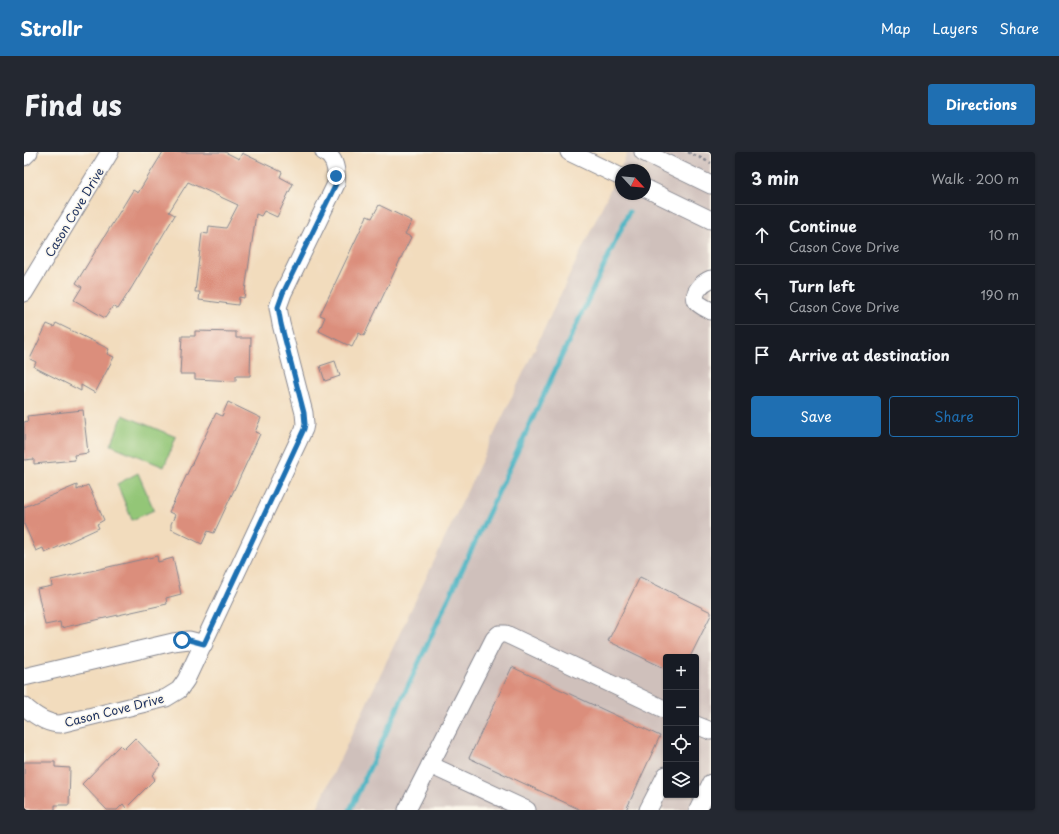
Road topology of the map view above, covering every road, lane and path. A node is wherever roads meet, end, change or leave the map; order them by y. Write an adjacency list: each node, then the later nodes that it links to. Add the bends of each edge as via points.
1 (30, 152): 7 (street)
2 (110, 152): 14 (street, Cason Cove Drive)
3 (324, 152): 16 (street, Cason Cove Drive, via 334,165 336,184 278,307 304,413 304,429)
4 (569, 152): 9 (street)
5 (642, 152): 10 (street)
6 (688, 152): 8 (path)
7 (24, 157)
8 (711, 163)
9 (615, 174)
10 (711, 185)
11 (651, 191): 12 (street)
12 (711, 220)
13 (711, 279): 15 (street, via 702,284 695,297 700,305)
14 (24, 293)
15 (711, 310)
16 (204, 644): 17 (street, via 189,640 177,641); 18 (street, Cason Cove Drive, via 179,690 166,698 60,724 48,722)
17 (24, 676)
18 (24, 706)
19 (663, 709): 22 (street, via 506,634 499,634 494,639)
20 (698, 726): 21 (street)
21 (711, 732)
22 (430, 765): 25 (street); 26 (street)
23 (663, 781): 27 (street)
24 (711, 783): 28 (street)
25 (407, 810)
26 (526, 810)
27 (648, 810)
28 (698, 810)

